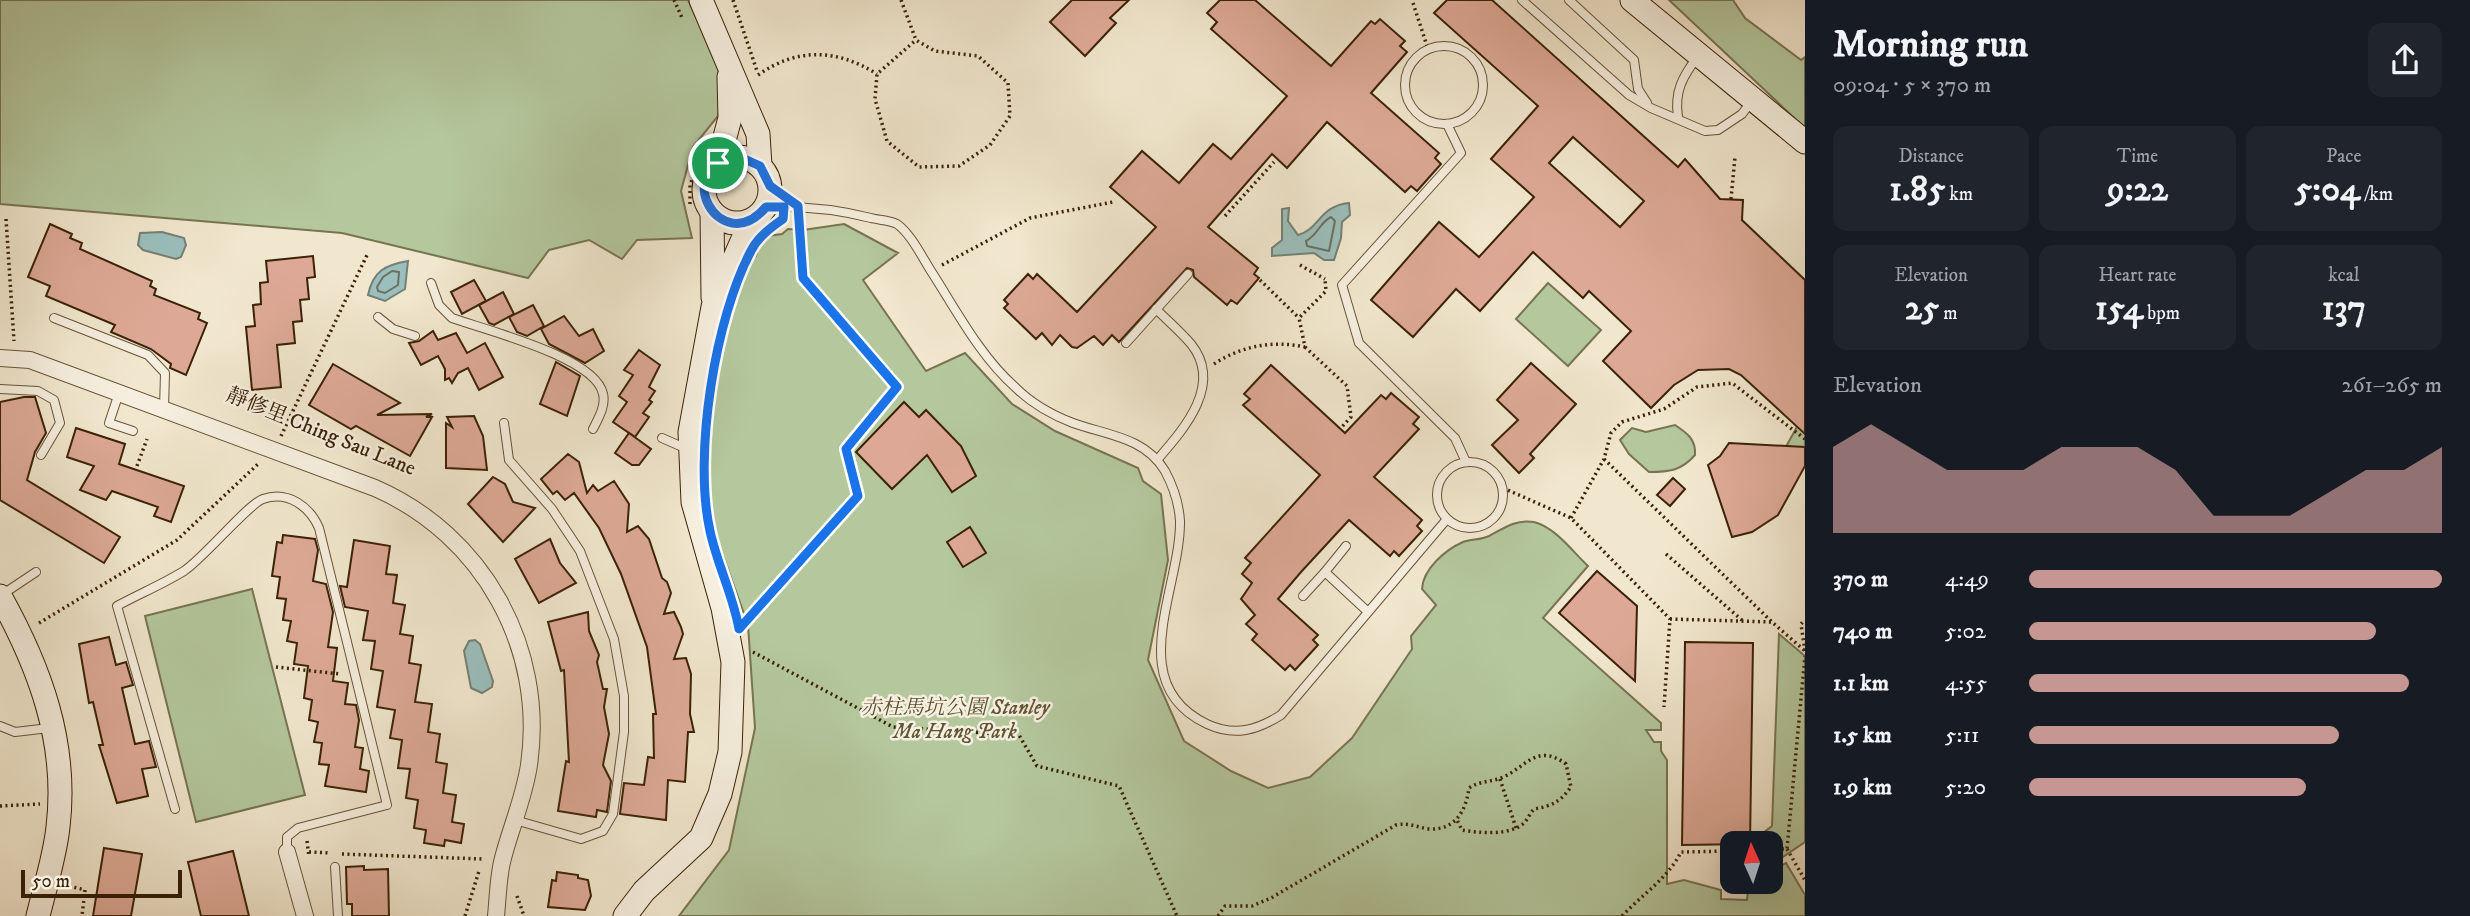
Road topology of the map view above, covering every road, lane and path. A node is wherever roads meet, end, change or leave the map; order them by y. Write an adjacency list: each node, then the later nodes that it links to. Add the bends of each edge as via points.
1 (701, 0): 11 (street)
2 (733, 0): 13 (path)
3 (901, 0): 8 (path)
4 (1522, 0): 16 (lane, via 1629,95)
5 (1569, 0): 16 (lane, via 1634,61 1638,89)
6 (1632, 0): 10 (street)
7 (1413, 3): 9 (path)
8 (916, 40): 12 (path); 12 (path, via 934,51 978,55 1009,83 1010,116 990,145 958,166 919,167 887,141 875,99)
9 (1428, 50): 18 (lane, via 1417,56 1405,77 1407,101 1423,119); 18 (lane, via 1452,47 1464,52 1480,70 1482,94 1477,105 1469,115)
10 (1699, 55): 15 (street); 17 (lane, via 1679,85 1675,100)
11 (728, 67): 22 (street, via 730,118); 23 (street, via 758,134)
12 (877, 74): 13 (path, via 855,60 808,53)
13 (758, 75): 14 (path)
14 (761, 84)
15 (1753, 99): 17 (lane, via 1742,114 1718,130 1705,131); 19 (street)
16 (1651, 108): 17 (lane)
17 (1678, 117)
18 (1447, 124): 65 (lane, via 1461,153 1342,285 1359,343 1455,438)
19 (1805, 142)
20 (1735, 157): 24 (path)
21 (1274, 162): 28 (path)
22 (718, 163): 23 (street, via 740,157); 27 (street, via 710,170 704,191)
23 (762, 195): 26 (lane); 26 (lane); 27 (street, via 730,223); 38 (street)
24 (1731, 199)
25 (1113, 202): 32 (path, via 1030,218)
26 (798, 206): 32 (lane, via 896,224); 81 (path, via 803,278 897,387 846,449 858,496)
27 (712, 212): 38 (street)
28 (1225, 216)
29 (6, 219): 43 (path)
30 (368, 255): 59 (path, 靜修里 Ching Sau Lane, via 280,438)
31 (1300, 265): 35 (path)
32 (931, 271): 64 (lane, via 982,349 1015,388 1055,415 1123,438)
33 (1188, 274): 39 (lane)
34 (1333, 276): 35 (path)
35 (1325, 279): 42 (path, via 1326,290)
36 (1260, 280): 42 (path)
37 (431, 283): 54 (lane, via 439,305 452,318 571,360 593,375 603,392)
38 (713, 307): 60 (street, via 692,408)
39 (1156, 309): 46 (lane); 49 (lane, via 1193,346)
40 (378, 317): 44 (lane, via 393,329)
41 (54, 318): 52 (lane, via 148,355 165,373)
42 (1299, 318): 47 (path)
43 (14, 334)
44 (415, 336)
45 (22, 343): 48 (path)
46 (1126, 343)
47 (1305, 347): 49 (path, via 1283,342 1233,352); 55 (path, via 1347,386 1351,416)
48 (4, 350): 51 (street, 靜修里 Ching Sau Lane)
49 (1202, 372): 64 (lane, via 1194,413)
50 (0, 390): 61 (lane, via 38,391 54,400 60,423)
51 (119, 393): 52 (street, 靜修里 Ching Sau Lane); 56 (lane, via 109,423)
52 (164, 409): 95 (street, 靜修里 Ching Sau Lane, via 396,497 432,519 467,552 505,610 528,682 530,762)
53 (504, 423): 95 (lane, via 509,460 567,530 591,573 614,639 624,715 613,814 603,831 573,838)
54 (593, 429)
55 (1340, 429)
56 (133, 431)
57 (662, 438): 60 (lane)
58 (1805, 439): 63 (path, via 1732,383 1697,387 1664,409 1622,422 1611,433)
59 (292, 442)
60 (690, 450): 114 (street, via 693,502 730,641 734,682 730,752 720,794 701,838 643,891)
61 (41, 455)
62 (265, 458): 80 (path, via 177,540)
63 (1604, 459): 67 (path); 79 (path)
64 (1157, 460): 75 (lane, via 1173,489 1180,517 1160,642 1162,665 1172,692 1196,718 1216,728 1242,732 1260,728 1281,715)
65 (1466, 462): 66 (lane, via 1488,467); 68 (lane, via 1447,471 1438,487 1440,509)
66 (1503, 488): 67 (path); 68 (lane, via 1502,504 1489,522 1471,528)
67 (1571, 518): 76 (path)
68 (1447, 519): 75 (lane)
69 (1346, 545): 72 (lane)
70 (1666, 554): 78 (path)
71 (36, 572): 73 (lane)
72 (1325, 572): 74 (lane); 75 (lane)
73 (0, 596): 88 (street, via 21,634)
74 (1303, 596)
75 (1367, 611)
76 (1670, 619): 78 (path); 86 (path)
77 (1805, 620): 83 (path, via 1801,624)
78 (1743, 621): 79 (path)
79 (1772, 622): 83 (path)
80 (34, 626)
81 (739, 629)
82 (742, 646): 115 (path, via 893,727 1019,735 1037,766 1119,786)
83 (1805, 654): 99 (path)
84 (276, 667): 85 (path)
85 (356, 676): 93 (lane, via 313,513 297,501 262,499 184,570 117,606); 101 (lane, via 387,805 298,828 287,837)
86 (1664, 707)
87 (0, 726): 88 (lane, via 15,732)
88 (55, 728): 108 (street, via 60,765 58,827)
89 (1500, 779): 96 (path, via 1469,788); 97 (path); 97 (path, via 1541,755 1566,764 1571,776 1571,787 1562,799 1534,809)
90 (42, 792): 91 (path)
91 (42, 804): 92 (path); 94 (path)
92 (0, 806)
93 (175, 809)
94 (42, 816)
95 (515, 820): 112 (street, 靜修里 Ching Sau Lane, via 502,860)
96 (1457, 820): 97 (path, via 1462,830 1478,833); 116 (path, via 1432,829 1396,825 1271,898 1252,906 1225,906)
97 (1516, 828)
98 (1783, 849): 99 (path)
99 (1787, 849): 105 (path)
100 (1720, 850): 117 (path, via 1681,852 1671,871)
101 (287, 852): 110 (street)
102 (374, 855): 103 (path)
103 (483, 859)
104 (335, 867): 111 (lane)
105 (1805, 880)
106 (68, 886): 109 (path, via 85,890)
107 (515, 891): 113 (path)
108 (38, 916)
109 (82, 916)
110 (305, 916)
111 (338, 916)
112 (496, 916)
113 (524, 916)
114 (625, 916)
115 (1177, 916)
116 (1218, 916)
117 (1622, 916)

